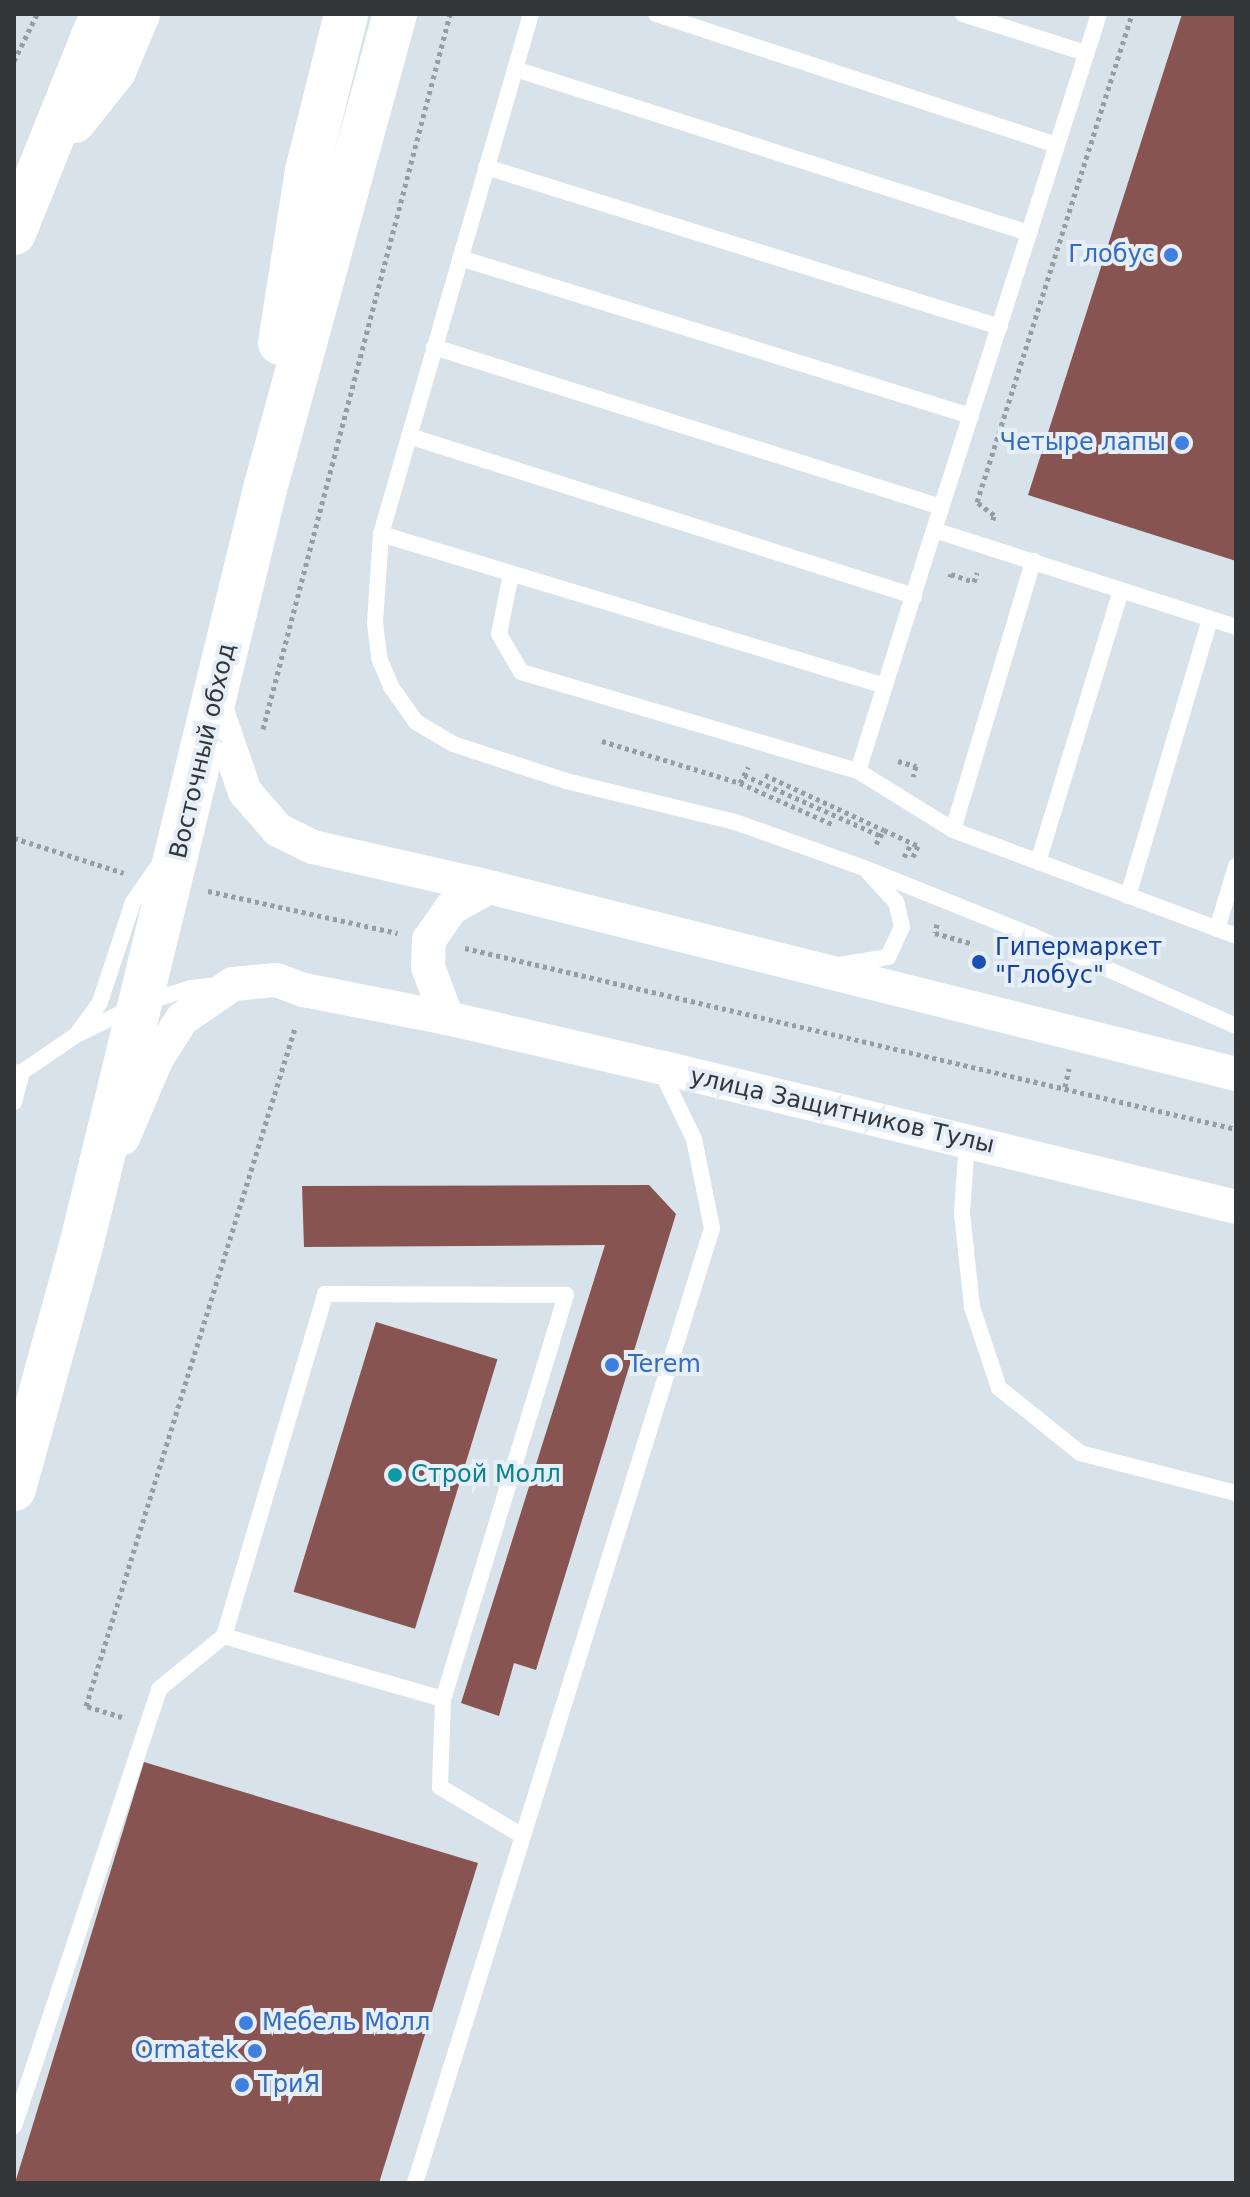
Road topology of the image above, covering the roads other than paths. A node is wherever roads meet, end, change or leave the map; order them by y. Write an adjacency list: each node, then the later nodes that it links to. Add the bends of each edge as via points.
1 (102, 14): 12 (main road)
2 (138, 14): 12 (main road, via 114,71)
3 (346, 14): 21 (main road, via 307,171 270,405)
4 (395, 14): 21 (main road, Восточный обход)
5 (531, 14): 10 (lane)
6 (656, 14): 11 (lane)
7 (963, 14): 9 (lane)
8 (1099, 14): 9 (lane)
9 (1086, 53): 11 (lane)
10 (515, 69): 13 (lane); 15 (lane)
11 (1056, 145): 15 (lane)
12 (48, 153): 14 (main road)
13 (486, 167): 16 (lane); 17 (lane)
14 (14, 233)
15 (1029, 233): 17 (lane)
16 (460, 258): 18 (lane); 19 (lane)
17 (1000, 327): 19 (lane)
18 (434, 347): 20 (lane); 22 (lane)
19 (971, 416): 22 (lane)
20 (409, 436): 24 (lane); 28 (lane)
21 (265, 489): 32 (main road, Восточный обход)
22 (941, 507): 23 (lane)
23 (934, 530): 25 (lane); 28 (lane)
24 (381, 534): 26 (lane); 37 (lane, via 375,623 379,658 416,722 453,744 566,781 735,822)
25 (1033, 561): 27 (lane); 34 (lane)
26 (511, 574): 31 (lane); 33 (lane, via 499,634 521,672)
27 (1121, 590): 29 (lane); 35 (lane)
28 (914, 596): 31 (lane)
29 (1210, 619): 30 (lane); 40 (lane)
30 (1236, 627)
31 (885, 686): 33 (lane)
32 (215, 705): 38 (main road, Восточный обход, via 185,827); 39 (street, via 245,792 278,830 313,847)
33 (858, 771): 34 (lane)
34 (953, 830): 35 (lane)
35 (1038, 862): 40 (lane)
36 (1236, 866): 41 (lane)
37 (864, 868): 43 (lane, via 896,902 902,927 888,957 853,965); 47 (lane)
38 (161, 880): 45 (main road, Восточный обход); 48 (lane, via 133,902 100,1002)
39 (489, 887): 43 (street); 46 (street, via 451,908 429,940 428,967)
40 (1128, 896): 41 (lane)
41 (1217, 929): 42 (lane)
42 (1236, 936)
43 (786, 963): 51 (street)
44 (233, 984): 45 (lane, via 191,988); 46 (street, улица Защитников Тулы, via 276,980); 55 (street, улица Защитников Тулы, via 182,1019 157,1058)
45 (140, 1004): 48 (lane); 55 (main road, Восточный обход)
46 (447, 1018): 49 (street, улица Защитников Тулы)
47 (1236, 1026)
48 (76, 1035): 50 (lane)
49 (660, 1067): 53 (street, улица Защитников Тулы); 60 (lane, via 694,1139 712,1228)
50 (18, 1072): 52 (lane)
51 (1236, 1074)
52 (14, 1102)
53 (967, 1141): 54 (street, улица Защитников Тулы); 57 (lane, via 962,1213 972,1307 999,1388 1080,1453)
54 (1236, 1207)
55 (82, 1242): 56 (main road, Восточный обход)
56 (14, 1489)
57 (1236, 1493)
58 (224, 1636): 59 (lane); 59 (lane, via 325,1294 566,1295); 61 (lane, via 159,1689)
59 (443, 1699): 60 (lane, via 440,1787)
60 (521, 1835): 62 (lane)
61 (14, 2126)
62 (415, 2183)

